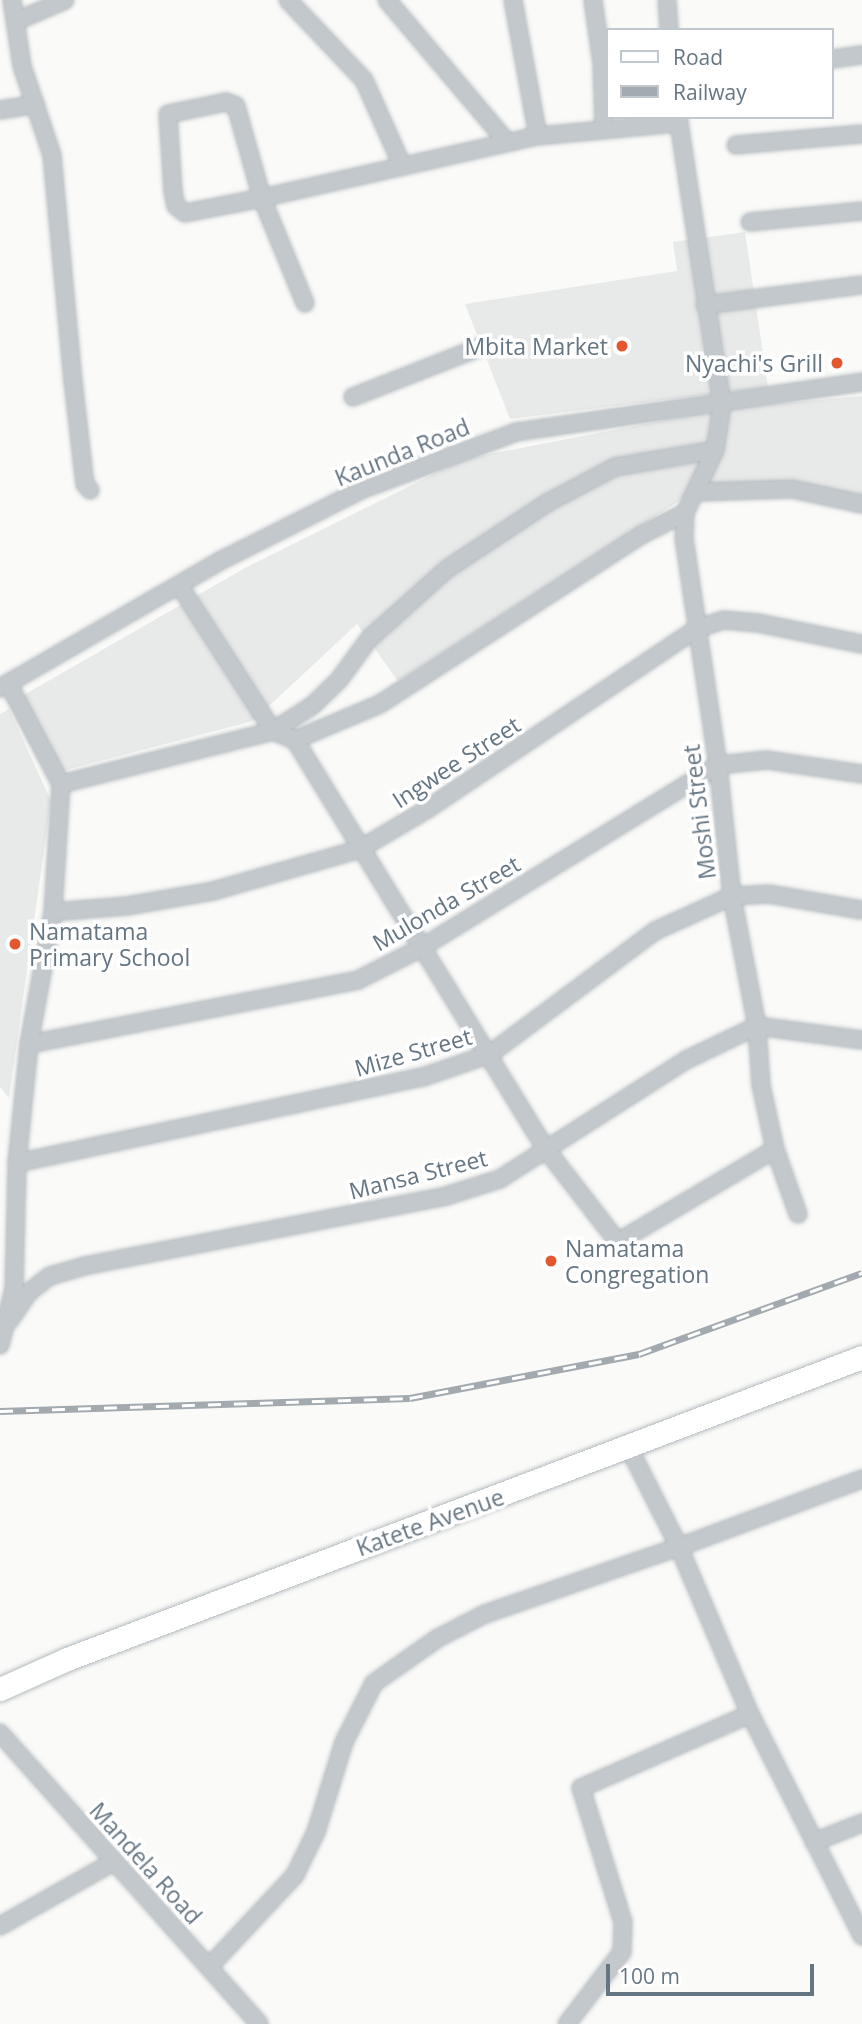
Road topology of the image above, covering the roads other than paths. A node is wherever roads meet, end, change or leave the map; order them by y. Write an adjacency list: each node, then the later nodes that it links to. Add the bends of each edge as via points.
1 (12, 0): 8 (street)
2 (65, 0): 8 (street)
3 (288, 0): 20 (street, via 364,80)
4 (387, 0): 18 (street)
5 (513, 0): 17 (street)
6 (593, 0): 15 (street, via 602,63)
7 (667, 0): 9 (street)
8 (19, 20): 12 (street, via 22,66)
9 (669, 28)
10 (862, 55): 11 (street)
11 (834, 59)
12 (36, 104): 13 (street); 32 (street, via 54,169 73,381 85,484)
13 (0, 110)
14 (679, 120): 15 (street); 26 (street)
15 (604, 130): 17 (street)
16 (862, 134): 19 (street)
17 (538, 136): 18 (street)
18 (507, 142): 20 (street)
19 (736, 145)
20 (402, 165): 21 (street)
21 (262, 198): 21 (street, via 233,104 168,114 178,209 185,213); 25 (street)
22 (862, 211): 23 (street)
23 (751, 222)
24 (862, 285): 26 (street)
25 (305, 303)
26 (705, 305): 30 (street)
27 (483, 346): 29 (street)
28 (862, 382): 30 (street, Kaunda Road)
29 (353, 397)
30 (722, 405): 31 (street); 36 (street, Kaunda Road, via 516,432 363,489)
31 (715, 450): 33 (street); 40 (street, via 615,467 547,503 447,569 369,639 339,680 313,705)
32 (90, 490)
33 (699, 492): 34 (street, via 792,489); 35 (street)
34 (862, 503)
35 (685, 513): 37 (street, Moshi Street); 41 (street, via 620,548 380,704)
36 (179, 584): 39 (street, Kaunda Road); 40 (street)
37 (696, 629): 38 (street, Ingwee Street, via 723,620 758,623); 42 (street, Moshi Street); 45 (street, Ingwee Street, via 426,810)
38 (862, 644)
39 (4, 686): 44 (street)
40 (273, 731): 41 (street); 44 (street)
41 (295, 740): 45 (street)
42 (718, 765): 43 (street, Mulonda Street, via 767,760); 46 (street, Moshi Street); 49 (street, Mulonda Street)
43 (862, 774)
44 (61, 784): 48 (street)
45 (360, 849): 48 (street, Ingwee Street, via 213,891 127,906); 49 (street)
46 (732, 896): 47 (street, Mize Street, via 769,894); 50 (street, Moshi Street); 53 (street, Mize Street, via 656,931)
47 (862, 910)
48 (53, 912): 52 (street)
49 (421, 948): 52 (street, Mulonda Street, via 358,980); 53 (street)
50 (757, 1026): 51 (street); 54 (street, Mansa Street, via 686,1060); 55 (street, Moshi Street, via 761,1085)
51 (862, 1040)
52 (29, 1044): 56 (street)
53 (490, 1054): 54 (street); 56 (street, Mize Street, via 424,1077)
54 (545, 1148): 55 (street, via 618,1242); 58 (street, Mansa Street, via 500,1179 478,1188 50,1276 28,1293)
55 (775, 1149): 57 (street, Moshi Street)
56 (18, 1163): 58 (street)
57 (798, 1214)
58 (10, 1320): 59 (street)
59 (0, 1345)
60 (862, 1357): 61 (street, Katete Avenue)
61 (628, 1446): 63 (street); 64 (street, Katete Avenue)
62 (862, 1479): 63 (street)
63 (680, 1547): 65 (street); 72 (street, via 485,1614 438,1638 374,1683 344,1742 316,1832 295,1875)
64 (0, 1689)
65 (750, 1713): 68 (street); 74 (street, via 581,1788 623,1922 622,1952)
66 (0, 1733): 69 (street, Mandela Road)
67 (862, 1823): 68 (street)
68 (814, 1842): 71 (street)
69 (113, 1862): 70 (street); 72 (street, Mandela Road)
70 (1, 1928)
71 (862, 1936)
72 (209, 1967): 73 (street, Mandela Road)
73 (259, 2024)
74 (567, 2024)

